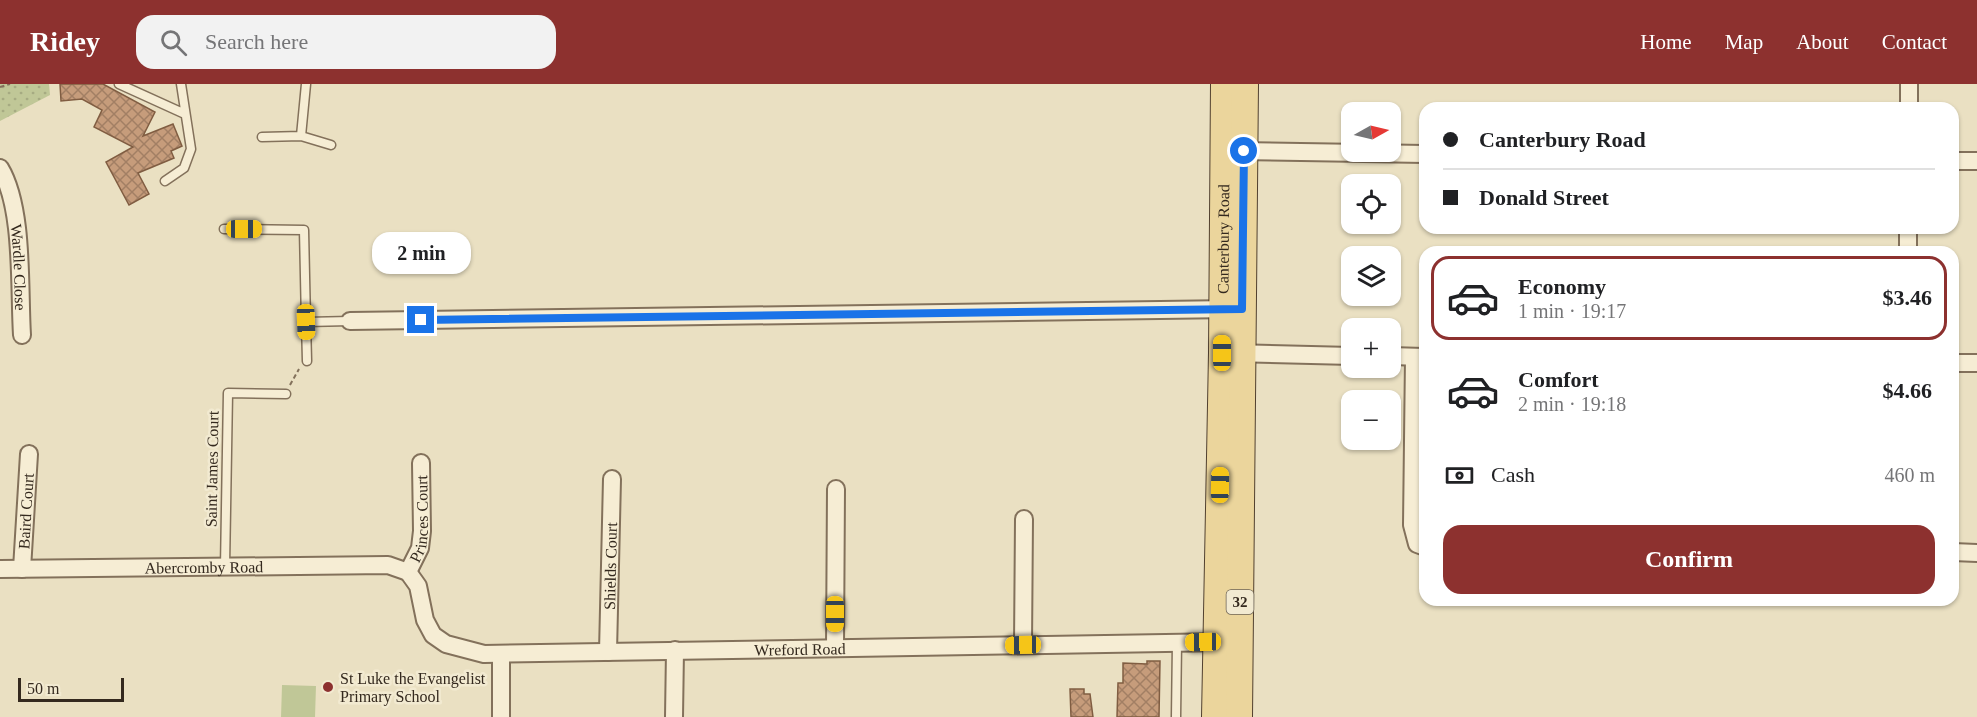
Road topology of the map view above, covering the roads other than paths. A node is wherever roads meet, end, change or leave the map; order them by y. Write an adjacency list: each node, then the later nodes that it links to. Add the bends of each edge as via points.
1 (119, 84): 8 (lane)
2 (181, 84): 8 (lane)
3 (306, 84): 9 (lane)
4 (1224, 84): 12 (main road, Canterbury Road / 32)
5 (1245, 84): 12 (main road, Canterbury Road / 32)
6 (1909, 84): 7 (street)
7 (1909, 102)
8 (185, 114): 17 (lane, via 191,149 184,168)
9 (301, 136): 10 (lane); 11 (lane)
10 (262, 137)
11 (331, 145)
12 (1234, 151): 13 (street); 19 (main road, Canterbury Road / 32)
13 (1419, 154)
14 (1959, 161): 15 (street)
15 (1977, 161)
16 (0, 168): 22 (street, Wardle Close, via 8,181 16,216)
17 (165, 181)
18 (224, 229): 21 (lane, via 304,230)
19 (1232, 309): 20 (street); 23 (main road, Canterbury Road / 32)
20 (350, 321): 21 (lane)
21 (306, 322): 27 (lane)
22 (22, 335)
23 (1232, 353): 24 (street); 43 (main road, Canterbury Road / 32)
24 (1341, 356)
25 (1401, 357): 26 (street)
26 (1419, 357): 36 (street, via 1412,525)
27 (307, 361)
28 (1959, 363): 29 (street)
29 (1977, 363)
30 (286, 394): 39 (lane, Saint James Court, via 228,393)
31 (29, 453): 41 (street, Baird Court)
32 (421, 463): 42 (street, Princes Court, via 420,548)
33 (612, 479): 48 (street, Shields Court)
34 (836, 489): 46 (street)
35 (1024, 519): 45 (street)
36 (1419, 541)
37 (1959, 552): 38 (street)
38 (1977, 553)
39 (225, 567): 41 (street, Abercromby Road); 42 (street, Abercromby Road, via 388,565)
40 (0, 569): 41 (street, Abercromby Road)
41 (22, 569)
42 (408, 572): 49 (street, Wreford Road, via 418,586 425,620 433,635 461,650)
43 (1228, 642): 44 (street, Wreford Road); 53 (main road, Canterbury Road / 32); 54 (main road, Canterbury Road / 32)
44 (1177, 643): 45 (street, Wreford Road); 52 (lane)
45 (1023, 645): 46 (street, Wreford Road)
46 (835, 648): 47 (street, Wreford Road)
47 (675, 650): 48 (street, Wreford Road); 51 (street)
48 (608, 652): 49 (street, Wreford Road)
49 (501, 654): 50 (street)
50 (501, 717)
51 (675, 717)
52 (1176, 717)
53 (1215, 717)
54 (1239, 717)

